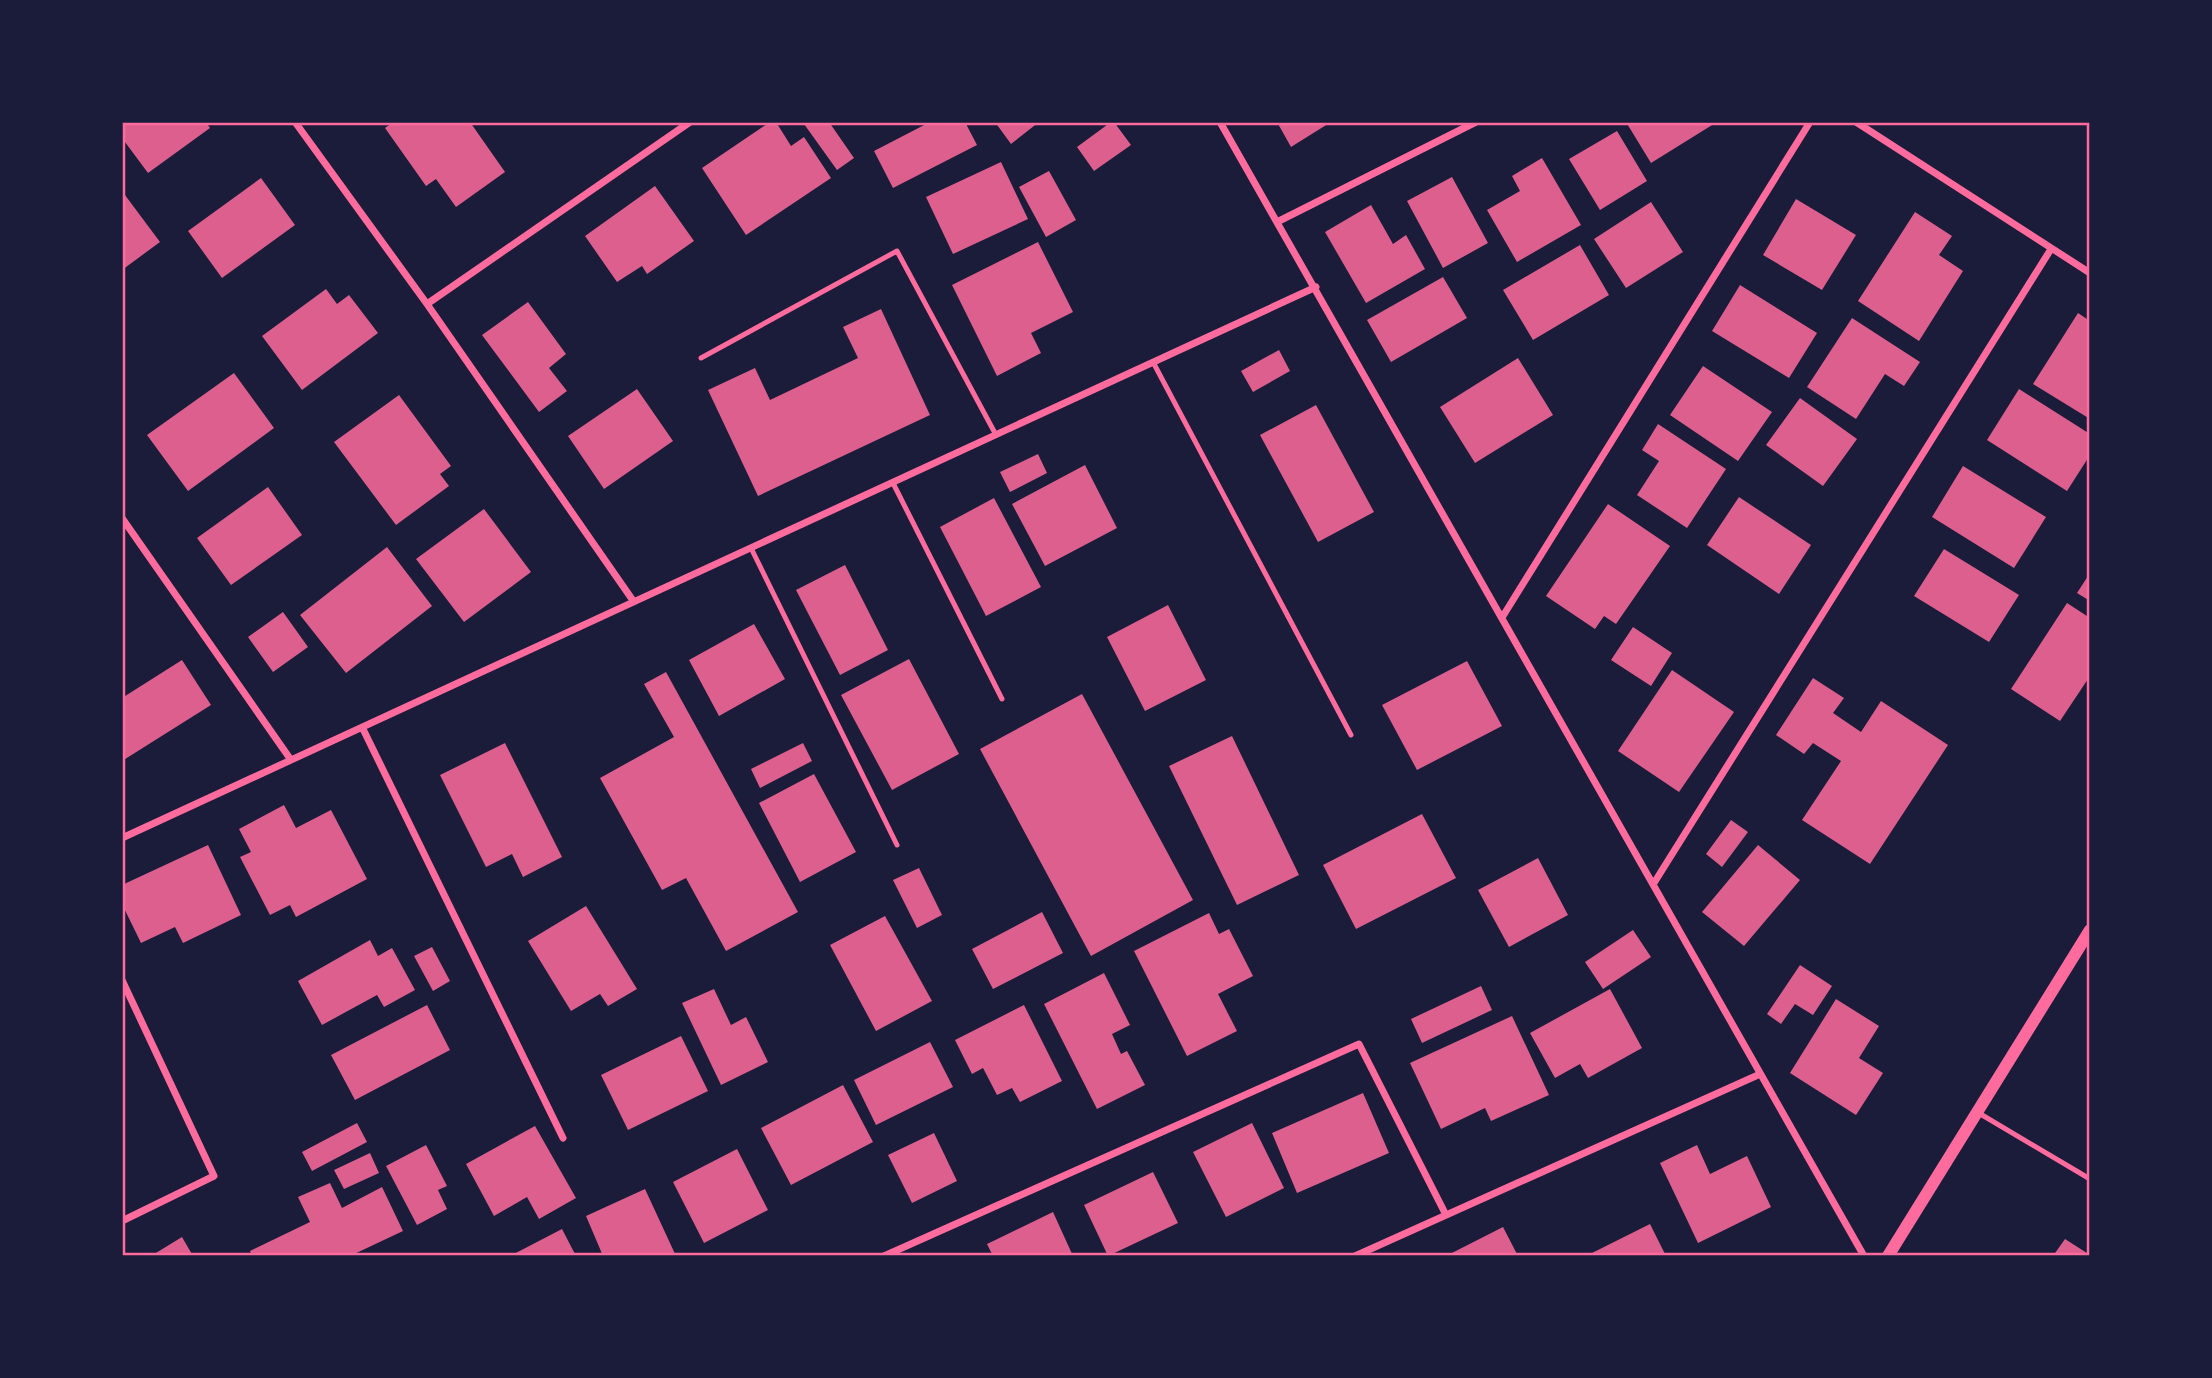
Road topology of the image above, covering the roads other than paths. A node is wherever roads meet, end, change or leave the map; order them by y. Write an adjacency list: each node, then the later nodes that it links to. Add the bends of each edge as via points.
1 (295, 122): 11 (street)
2 (690, 122): 11 (street)
3 (1220, 122): 7 (street)
4 (1476, 122): 7 (street)
5 (1810, 122): 19 (street)
6 (1856, 122): 8 (street)
7 (1279, 222): 10 (street)
8 (2051, 248): 9 (street); 26 (street)
9 (2090, 273)
10 (1316, 287): 13 (street); 19 (street)
11 (427, 304): 18 (street)
12 (701, 358): 14 (lane, via 897,251)
13 (1153, 362): 14 (street); 22 (lane)
14 (996, 435): 15 (street)
15 (893, 483): 17 (street); 20 (lane)
16 (122, 518): 23 (street)
17 (751, 548): 18 (street); 25 (lane)
18 (634, 602): 21 (street)
19 (1503, 615): 26 (street)
20 (1002, 699)
21 (363, 729): 23 (street); 31 (street)
22 (1351, 736)
23 (292, 760): 24 (street)
24 (122, 838)
25 (897, 845)
26 (1654, 883): 29 (street)
27 (2090, 930): 30 (street)
28 (122, 980): 34 (street, via 214,1176)
29 (1758, 1075): 33 (street); 37 (street)
30 (1977, 1112): 32 (lane); 38 (street)
31 (563, 1138)
32 (2090, 1179)
33 (1446, 1215): 35 (street, via 1359,1044); 36 (street)
34 (122, 1221)
35 (884, 1255)
36 (1355, 1255)
37 (1864, 1255)
38 (1888, 1255)

